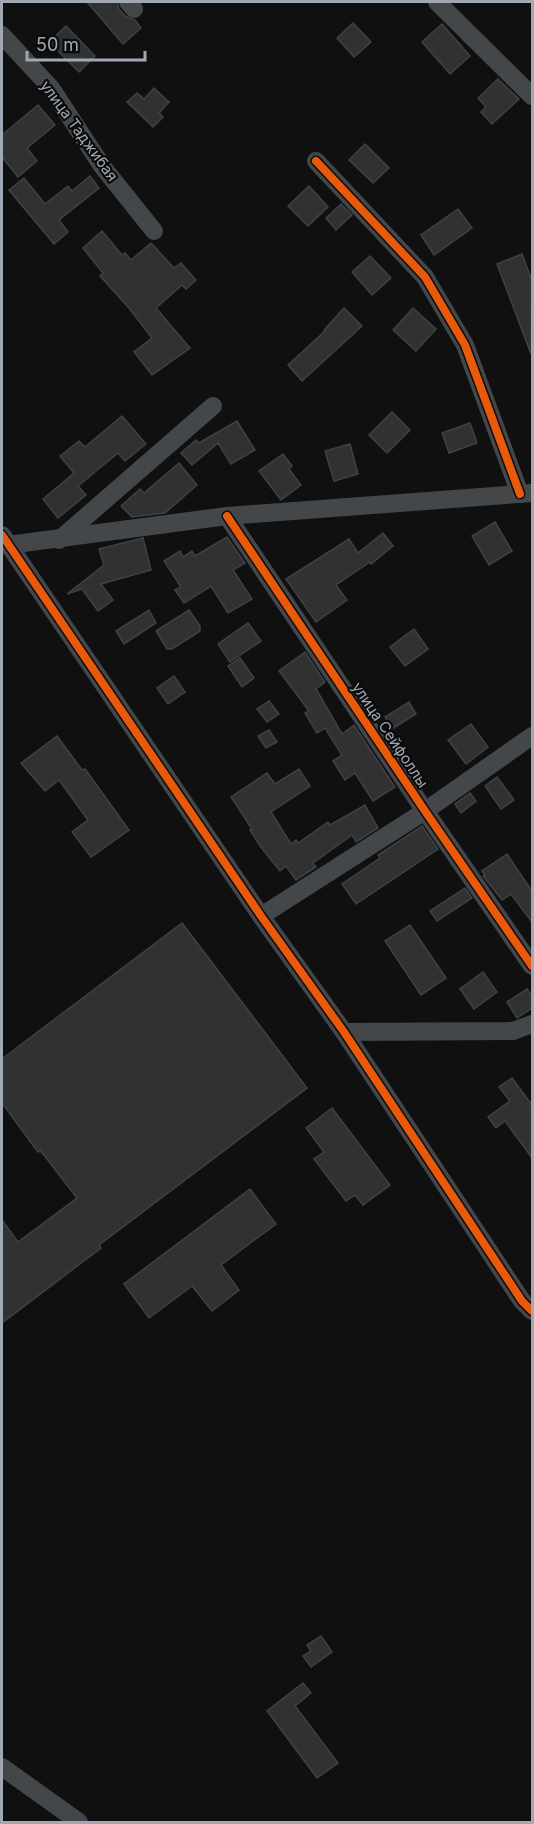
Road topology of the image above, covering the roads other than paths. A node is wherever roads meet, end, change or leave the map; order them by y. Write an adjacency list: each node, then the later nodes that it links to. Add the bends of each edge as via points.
1 (437, 2): 3 (street)
2 (2, 35): 5 (street, улица Таджибая, via 51,88 102,165)
3 (532, 96)
4 (316, 161): 7 (street, via 425,277 465,345)
5 (154, 231)
6 (213, 405): 10 (street)
7 (526, 494): 8 (street)
8 (227, 516): 10 (street); 12 (street, улица Сейфоллы)
9 (5, 540): 10 (street); 13 (street)
10 (59, 540)
11 (532, 736): 12 (street)
12 (424, 811): 13 (street); 14 (street, улица Сейфоллы)
13 (261, 916): 16 (street)
14 (532, 966)
15 (532, 1024): 16 (street, via 513,1031)
16 (344, 1032): 17 (street)
17 (532, 1311)
18 (2, 1767): 19 (street)
19 (79, 1822)

